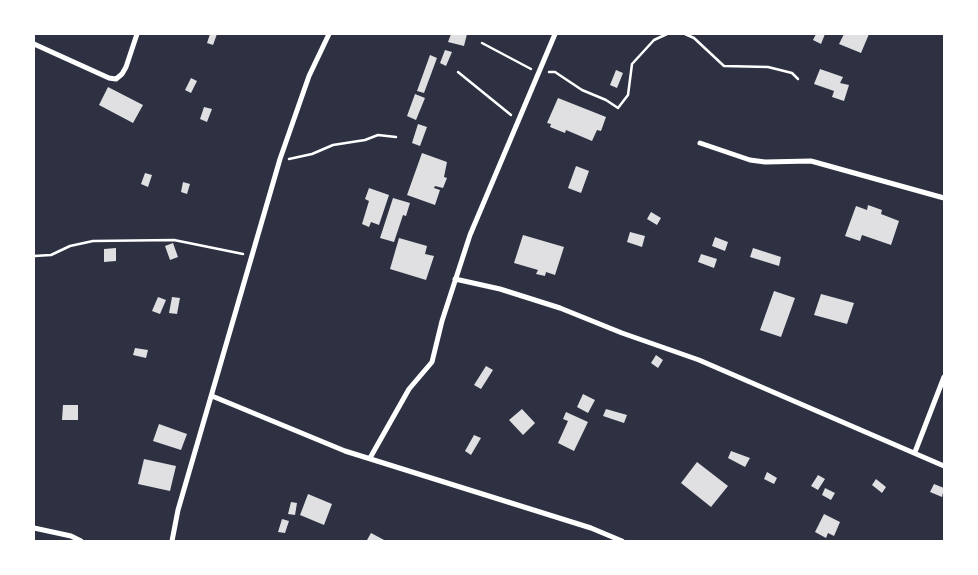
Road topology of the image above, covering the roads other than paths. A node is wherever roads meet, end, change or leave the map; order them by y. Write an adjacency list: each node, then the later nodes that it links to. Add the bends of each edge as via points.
1 (137, 34): 4 (street, via 126,67 116,78 109,78)
2 (329, 34): 9 (street, via 302,95 280,159)
3 (555, 34): 7 (street, via 470,235)
4 (34, 44)
5 (700, 143): 6 (street, via 750,160 811,160)
6 (944, 198)
7 (455, 279): 10 (street, via 560,308 690,357); 11 (street, via 432,362 409,389)
8 (944, 377): 10 (street)
9 (212, 396): 11 (street, via 345,451); 15 (street)
10 (915, 452): 12 (street)
11 (370, 458): 16 (street)
12 (944, 466)
13 (34, 528): 14 (street)
14 (81, 541)
15 (172, 541)
16 (622, 541)

